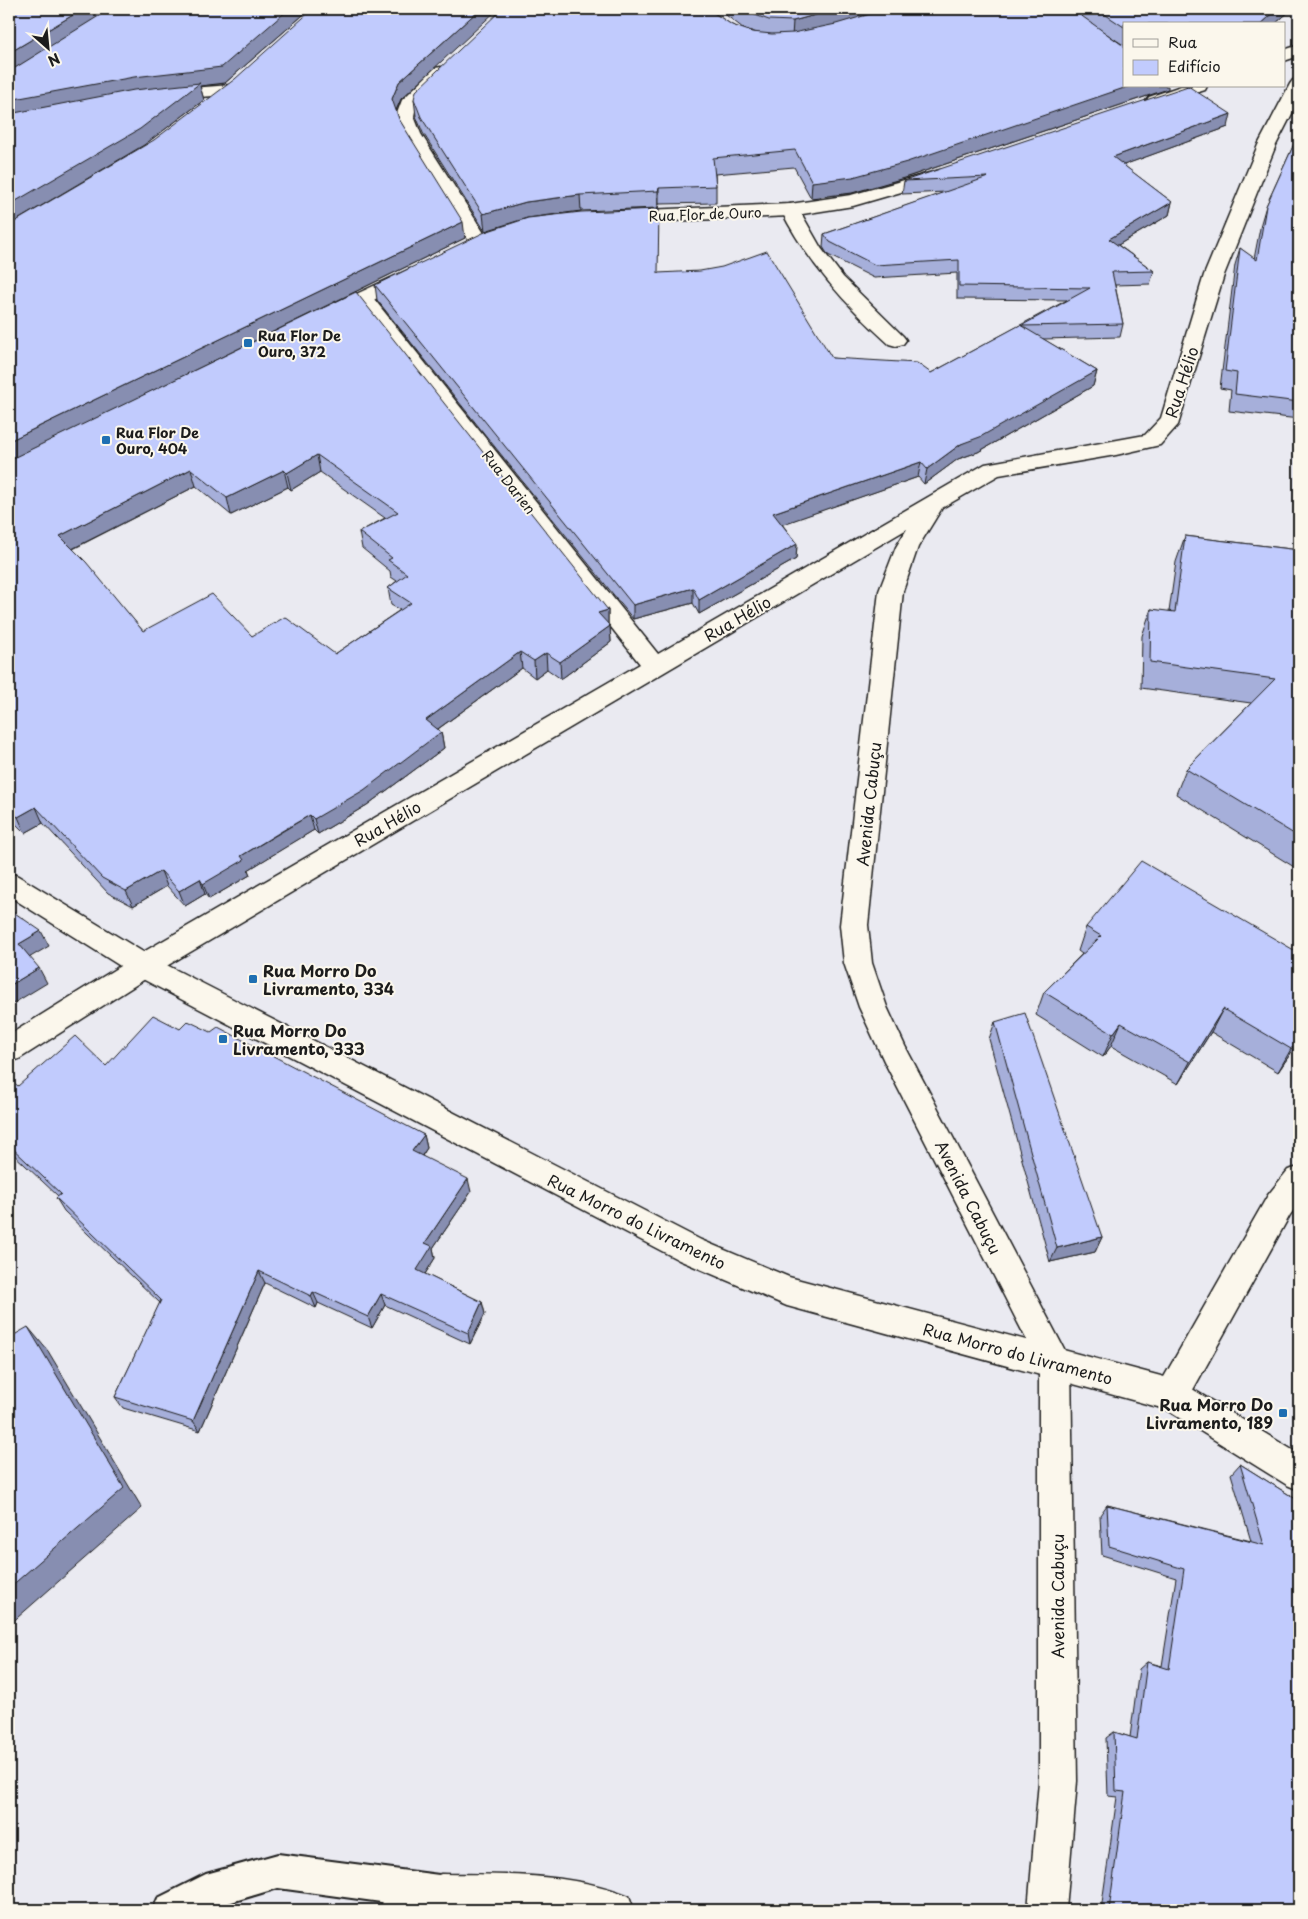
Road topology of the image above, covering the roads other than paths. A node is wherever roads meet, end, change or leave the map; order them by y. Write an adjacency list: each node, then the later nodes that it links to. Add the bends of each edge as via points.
1 (1299, 50): 2 (street)
2 (1286, 55)
3 (455, 59): 14 (street, via 408,104 405,116 412,134 487,238)
4 (245, 78): 6 (street)
5 (1299, 84): 19 (street, Rua Hélio, via 1267,145 1214,275 1172,420 1152,440 993,469)
6 (231, 90): 8 (street); 9 (street)
7 (1175, 90): 10 (street)
8 (147, 98)
9 (210, 107)
10 (1134, 109)
11 (957, 168): 12 (street, Rua Flor de Ouro, via 853,200)
12 (790, 210): 13 (street, Rua Flor de Ouro); 18 (street, via 824,269)
13 (600, 218)
14 (461, 249)
15 (426, 267): 16 (street)
16 (363, 298): 17 (street); 20 (street, Rua Darien)
17 (310, 324)
18 (896, 340)
19 (936, 502): 20 (street, Rua Hélio); 25 (street, Avenida Cabuçu, via 907,547 891,591 854,925 858,963 873,1007 894,1052)
20 (654, 667): 22 (street, Rua Hélio)
21 (9, 883): 22 (street, Rua Morro do Livramento)
22 (143, 966): 23 (street, Rua Hélio); 25 (street, Rua Morro do Livramento, via 690,1250 787,1291)
23 (9, 1050)
24 (1299, 1180): 26 (street, via 1279,1205)
25 (1055, 1362): 26 (street, Rua Morro do Livramento); 32 (street, Avenida Cabuçu, via 1058,1781)
26 (1172, 1395): 27 (street, Rua Morro do Livramento)
27 (1299, 1473)
28 (441, 1893): 29 (lane, via 278,1871 206,1891); 30 (street); 31 (street, via 540,1896)
29 (170, 1910)
30 (399, 1910)
31 (615, 1910)
32 (1047, 1910)

